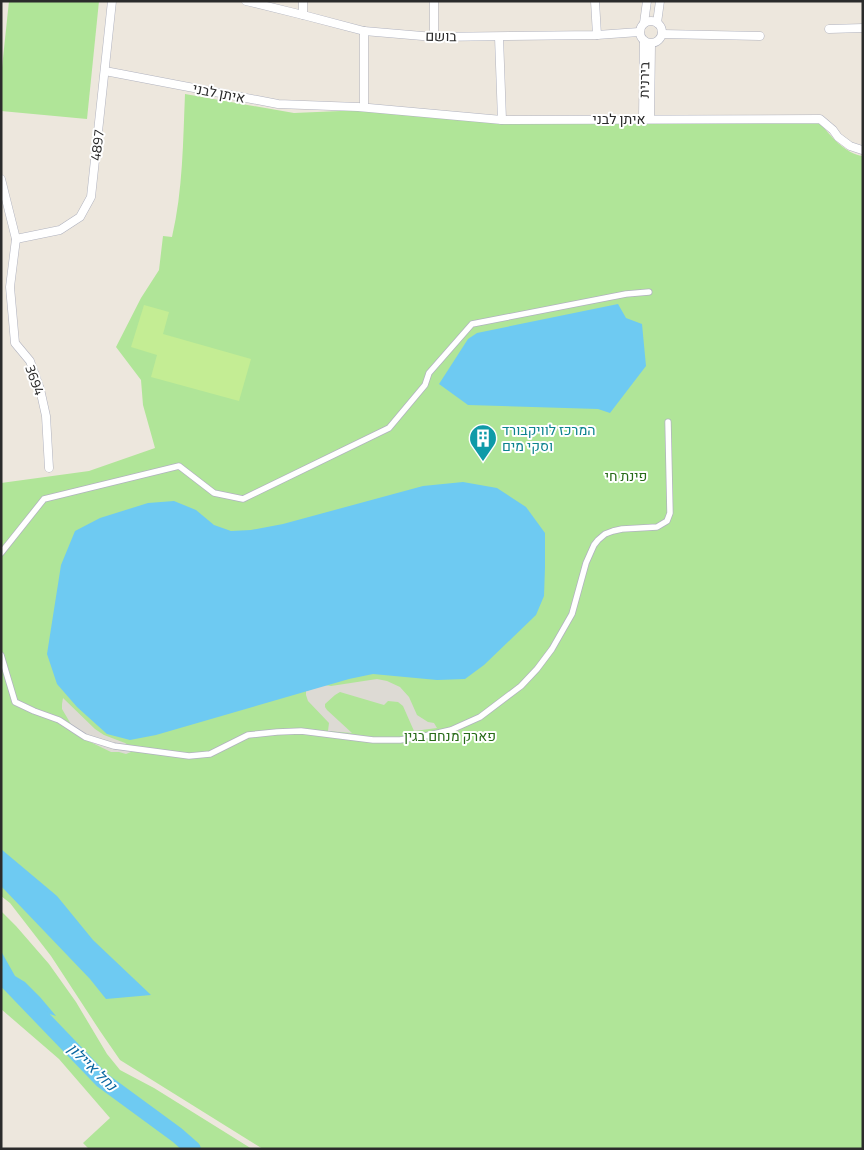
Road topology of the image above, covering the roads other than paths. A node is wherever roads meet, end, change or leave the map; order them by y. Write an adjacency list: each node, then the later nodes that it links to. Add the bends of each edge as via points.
1 (112, 1): 21 (street, 4897)
2 (246, 1): 8 (street, בושם)
3 (303, 1): 8 (street)
4 (434, 1): 18 (street)
5 (596, 1): 16 (street)
6 (647, 1): 10 (street)
7 (660, 1): 9 (street)
8 (302, 14): 13 (street, בושם)
9 (657, 22): 10 (street); 15 (street)
10 (644, 23): 14 (street)
11 (863, 28): 12 (street)
12 (829, 29)
13 (364, 31): 18 (street, בושם); 22 (street)
14 (639, 32): 16 (street, בושם); 20 (street)
15 (662, 34): 17 (street); 20 (street, via 654,43)
16 (597, 35): 19 (street, בושם)
17 (760, 36)
18 (434, 37): 19 (street, בושם)
19 (499, 37): 24 (street)
20 (647, 43): 23 (street, בירנית)
21 (105, 71): 22 (street, איתן לבני, via 278,104); 27 (street, 4897, via 91,197 80,217 60,230)
22 (364, 107): 24 (street, איתן לבני)
23 (647, 119): 24 (street, איתן לבני); 25 (street, איתן לבני, via 820,118 838,137)
24 (502, 120)
25 (862, 150)
26 (1, 178): 27 (street, 3694)
27 (16, 239): 29 (street, 3694)
28 (1, 286): 29 (street)
29 (10, 287): 32 (street, 3694, via 15,343 30,361 46,416)
30 (649, 292): 33 (street, via 472,324 429,373 424,385 389,428 243,499 214,494 179,466 44,499)
31 (668, 422): 34 (street, via 670,513 667,521 657,526 613,530 598,540 586,563 572,614 537,669 521,686 480,717 452,730 400,740 277,732 248,735 210,754 190,756 131,749 85,737 59,720 15,702)
32 (49, 468)
33 (1, 553)
34 (1, 655)

